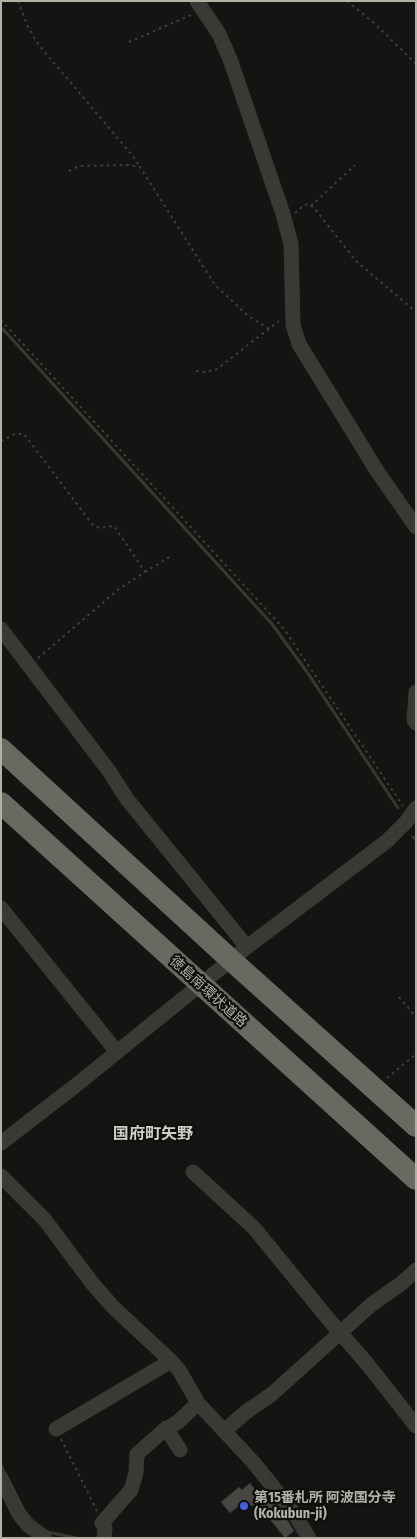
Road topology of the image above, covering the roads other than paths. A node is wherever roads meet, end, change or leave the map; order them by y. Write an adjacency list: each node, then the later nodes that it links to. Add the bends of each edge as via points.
1 (200, 5): 2 (street, via 230,58 285,221 291,244 293,325 299,344 377,471)
2 (416, 526)
3 (1, 629): 10 (street, via 109,771)
4 (416, 692): 5 (street)
5 (416, 723)
6 (1, 750): 10 (highway)
7 (1, 803): 11 (highway, 徳島南環状道路)
8 (413, 812): 10 (street, via 387,842)
9 (1, 908): 12 (street)
10 (239, 954): 11 (street); 13 (highway)
11 (200, 984): 12 (street); 17 (highway, 徳島南環状道路)
12 (118, 1052): 14 (street)
13 (416, 1126)
14 (1, 1143)
15 (193, 1172): 19 (street, via 254,1228)
16 (1, 1176): 20 (street, via 45,1220 113,1307)
17 (416, 1179)
18 (416, 1270): 19 (street)
19 (340, 1333): 22 (street); 25 (street, via 272,1394)
20 (172, 1361): 21 (street); 24 (street)
21 (198, 1403): 23 (street, via 178,1422); 25 (street)
22 (416, 1426)
23 (166, 1428): 26 (street); 29 (street, via 137,1454 131,1490 102,1522)
24 (56, 1429)
25 (224, 1431): 30 (street, via 275,1488)
26 (180, 1450)
27 (1, 1478): 28 (street, via 18,1514)
28 (45, 1538)
29 (104, 1538)
30 (308, 1538)

